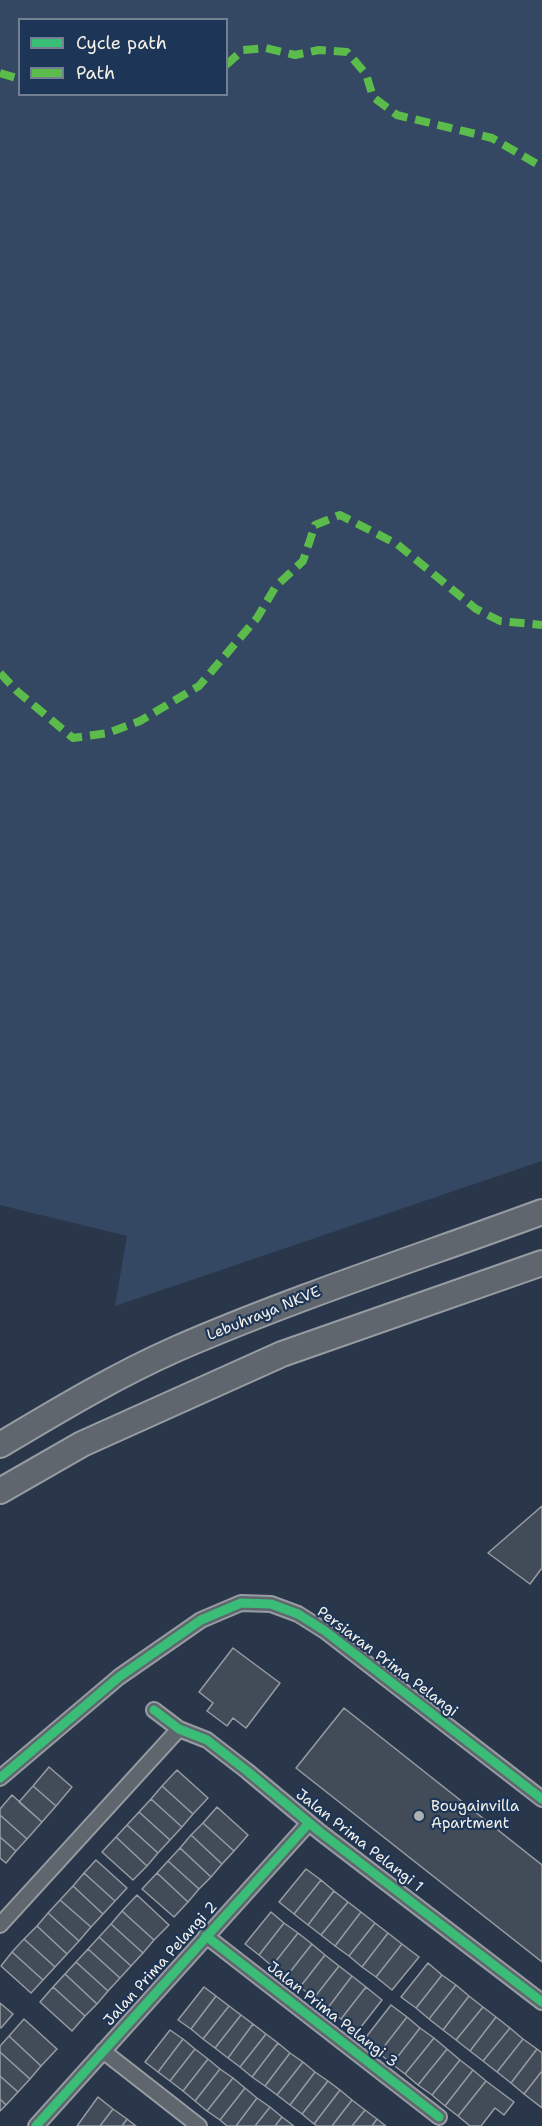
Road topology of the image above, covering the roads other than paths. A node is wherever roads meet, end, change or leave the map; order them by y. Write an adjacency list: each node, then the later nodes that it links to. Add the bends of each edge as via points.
1 (542, 1212): 3 (highway, Lebuhraya NKVE, via 350,1280 174,1350)
2 (542, 1263): 4 (highway, via 282,1354 82,1444)
3 (0, 1445)
4 (0, 1491)
5 (154, 1710): 6 (street, Jalan Prima Pelangi 1)
6 (179, 1729): 9 (street, Jalan Prima Pelangi 1, via 207,1740); 10 (street)
7 (0, 1778): 8 (street, Persiaran Prima Pelangi, via 119,1677 201,1620 241,1603 271,1604 326,1631)
8 (542, 1799)
9 (309, 1823): 11 (street, Jalan Prima Pelangi 2); 12 (street, Jalan Prima Pelangi 1)
10 (0, 1925)
11 (206, 1936): 13 (street, Jalan Prima Pelangi 2); 14 (street, Jalan Prima Pelangi 3)
12 (542, 2002)
13 (102, 2051): 15 (street, Jalan Prima Pelangi 2); 16 (street)
14 (439, 2117)
15 (36, 2126)
16 (199, 2126)

